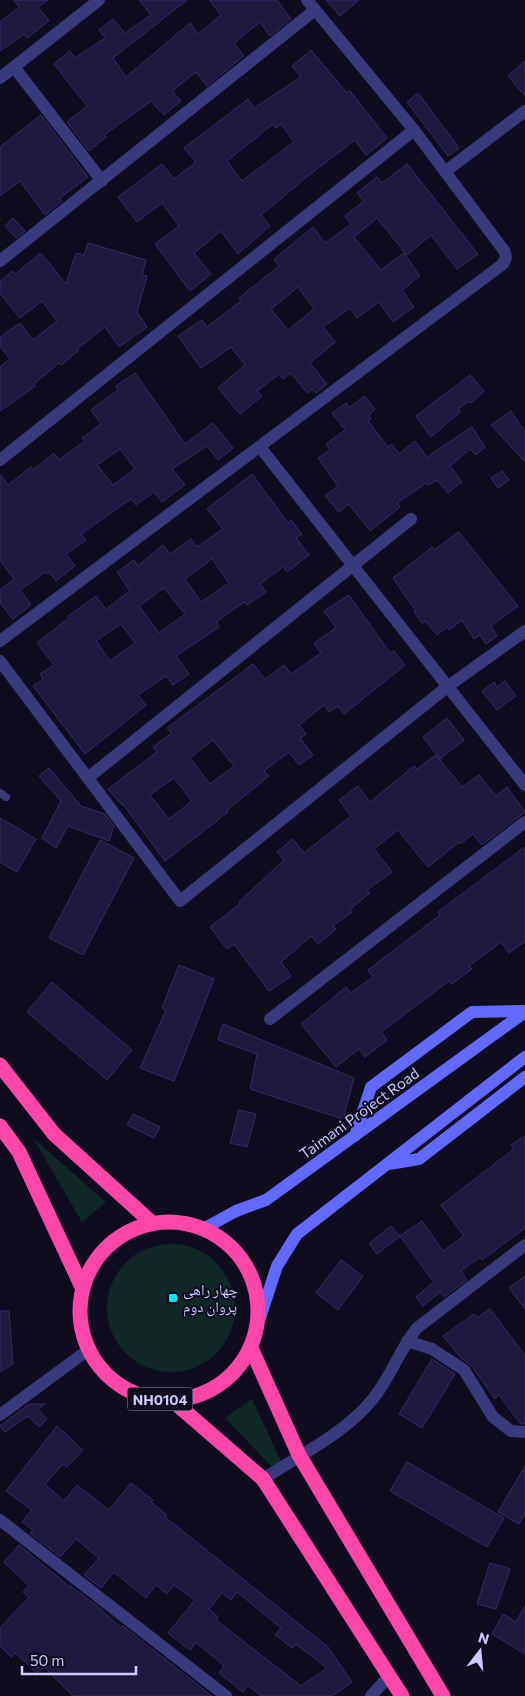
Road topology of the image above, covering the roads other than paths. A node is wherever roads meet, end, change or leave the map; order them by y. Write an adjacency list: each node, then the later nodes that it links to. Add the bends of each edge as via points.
1 (99, 0): 3 (street)
2 (311, 5): 6 (street); 8 (street)
3 (14, 67): 4 (street); 8 (street)
4 (0, 78)
5 (525, 111): 7 (street)
6 (414, 130): 7 (street); 11 (street)
7 (446, 171): 10 (street, via 505,252 504,264)
8 (102, 180): 9 (street)
9 (0, 261)
10 (260, 447): 13 (street); 15 (street)
11 (0, 460)
12 (412, 518): 13 (street)
13 (352, 565): 17 (street); 18 (street)
14 (525, 631): 17 (street)
15 (0, 641)
16 (0, 661): 18 (street)
17 (447, 688): 18 (street, via 180,902); 19 (street)
18 (89, 777)
19 (525, 785)
20 (525, 822): 22 (street)
21 (525, 1012): 27 (main road, Taimani Project Road); 27 (main road, via 472,1012 371,1087)
22 (270, 1019)
23 (525, 1057): 28 (main road)
24 (0, 1065): 29 (highway, via 54,1134)
25 (525, 1077): 28 (main road, via 419,1159)
26 (0, 1126): 32 (highway, via 19,1152)
27 (355, 1136): 30 (main road, Taimani Project Road, via 266,1200)
28 (386, 1164): 33 (main road, via 297,1234 277,1266)
29 (151, 1222): 30 (highway, NH0104, via 178,1221); 32 (highway, NH0104, via 120,1234 96,1257)
30 (204, 1228): 33 (highway, NH0104, via 236,1250 255,1283)
31 (525, 1245): 34 (street, via 417,1328)
32 (82, 1287): 36 (highway, NH0104, via 79,1319)
33 (259, 1321): 35 (highway, NH0104)
34 (407, 1341): 39 (street, via 432,1348 464,1370 493,1417 511,1431); 40 (street, via 389,1377 372,1401 350,1423)
35 (251, 1348): 37 (highway, NH0104, via 232,1375 205,1393); 40 (highway)
36 (88, 1350): 37 (highway, NH0104, via 109,1378 139,1396); 38 (street)
37 (173, 1401): 41 (highway, NH0104)
38 (0, 1415)
39 (525, 1432)
40 (299, 1455): 41 (street); 47 (highway)
41 (263, 1479): 43 (highway, NH0104)
42 (0, 1520): 44 (street)
43 (390, 1675): 45 (street); 46 (highway, NH0104)
44 (226, 1696)
45 (371, 1696)
46 (402, 1696)
47 (443, 1696)

